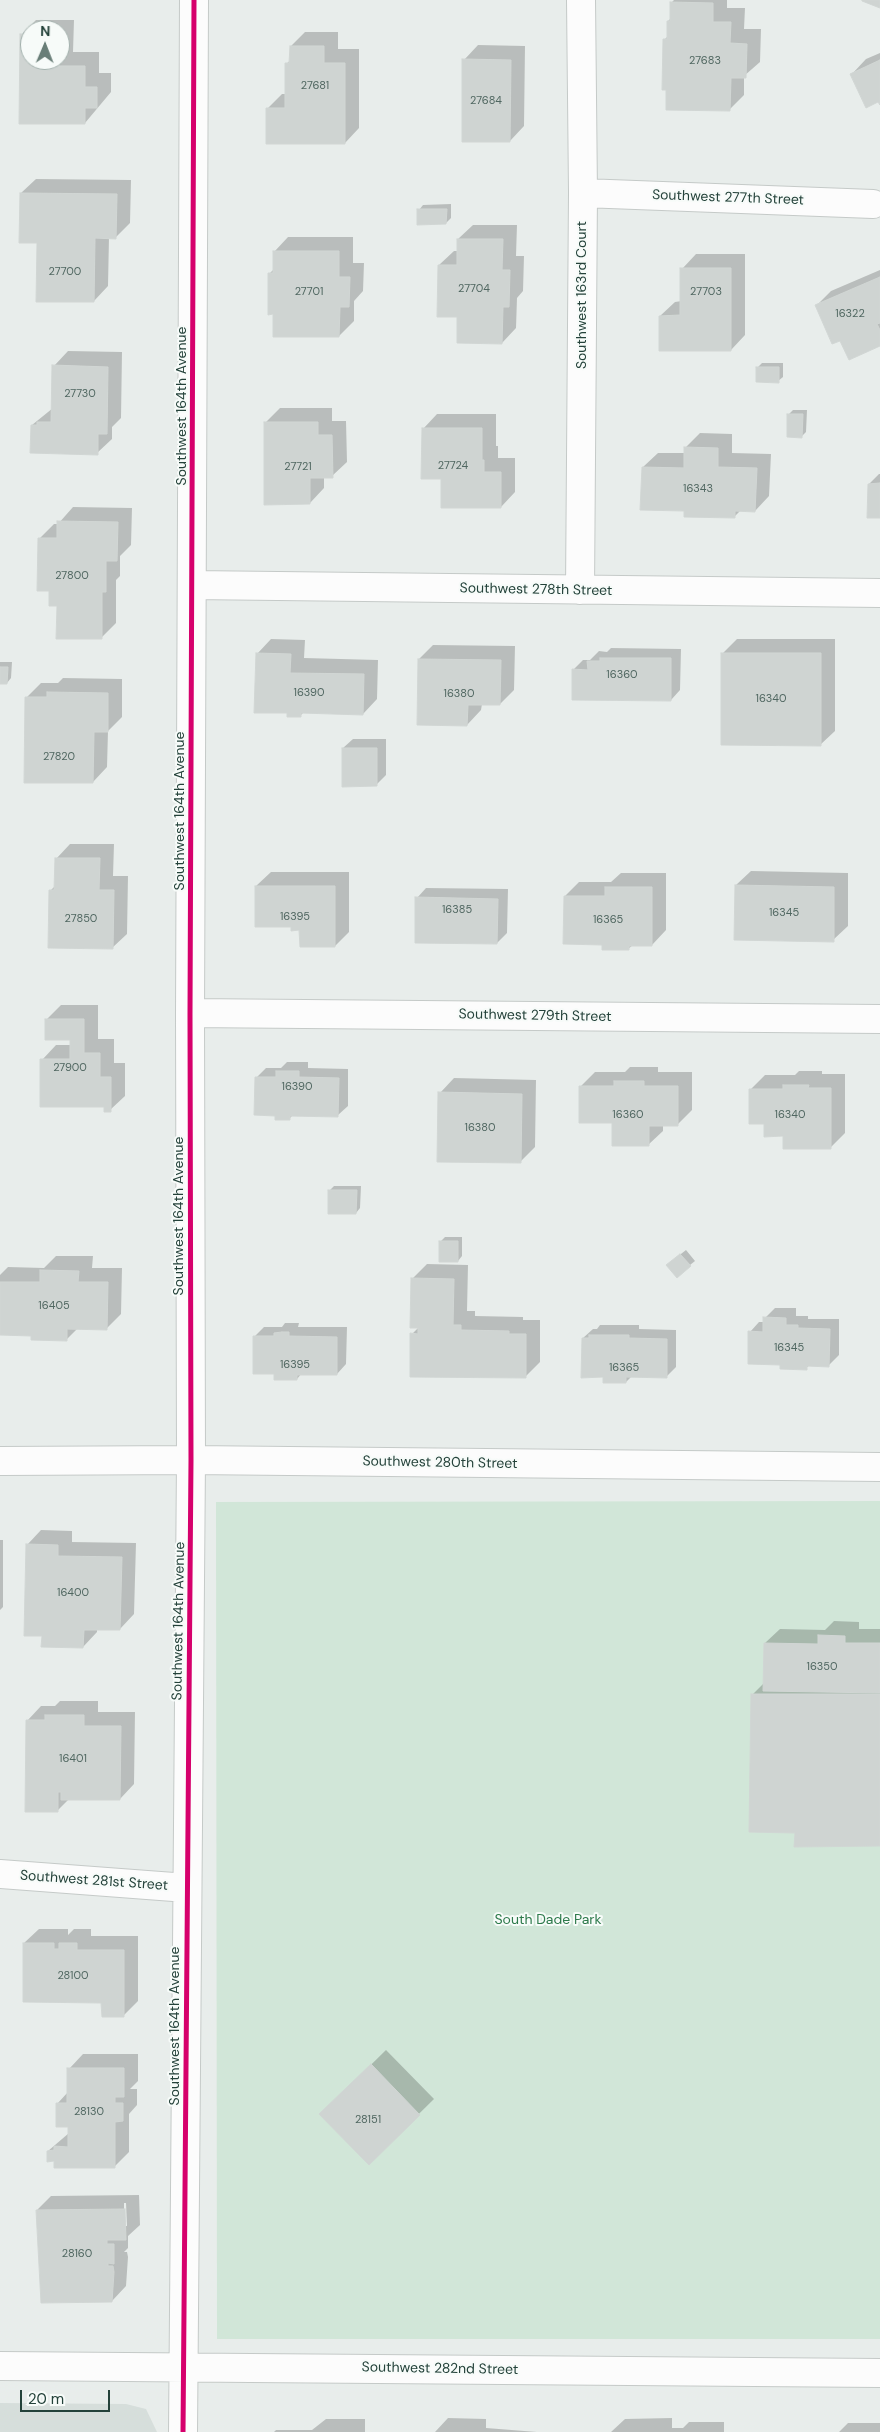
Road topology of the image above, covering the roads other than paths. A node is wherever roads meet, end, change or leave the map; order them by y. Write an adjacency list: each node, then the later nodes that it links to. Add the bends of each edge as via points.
1 (194, 0): 5 (street, Southwest 164th Avenue)
2 (581, 0): 3 (street, Southwest 163rd Court)
3 (583, 193): 4 (street, Southwest 277th Street); 6 (street, Southwest 163rd Court)
4 (873, 204)
5 (192, 585): 6 (street, Southwest 278th Street); 8 (street, Southwest 164th Avenue)
6 (580, 590): 7 (street, Southwest 278th Street)
7 (880, 593)
8 (190, 1013): 9 (street, Southwest 279th Street); 10 (street, Southwest 164th Avenue)
9 (880, 1019)
10 (192, 1460): 11 (street, Southwest 280th Street); 12 (street, Southwest 280th Street); 14 (street, Southwest 164th Avenue)
11 (0, 1461)
12 (880, 1468)
13 (0, 1874): 14 (street, Southwest 281st Street)
14 (187, 1888): 16 (street, Southwest 164th Avenue)
15 (0, 2366): 16 (street, Southwest 282nd Street)
16 (183, 2366): 17 (street, Southwest 282nd Street); 18 (street, Southwest 164th Avenue)
17 (880, 2373)
18 (183, 2432)

